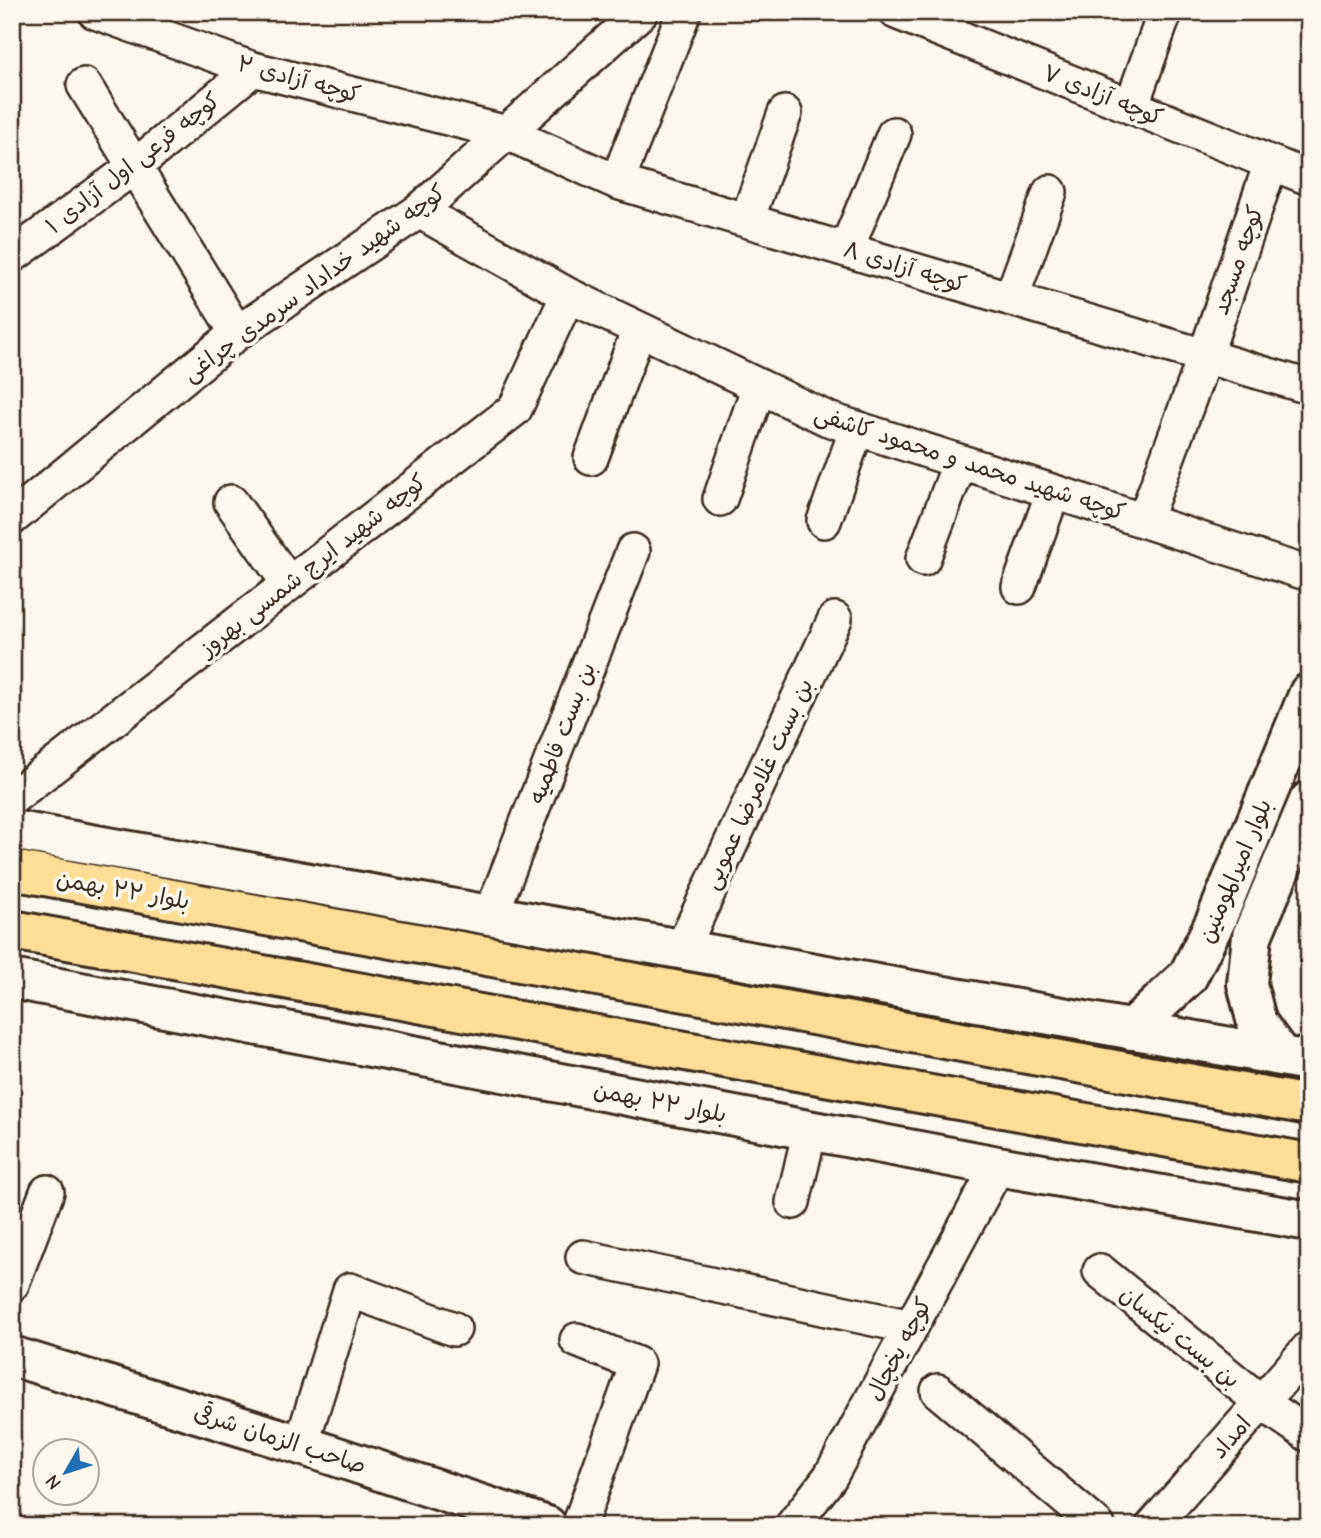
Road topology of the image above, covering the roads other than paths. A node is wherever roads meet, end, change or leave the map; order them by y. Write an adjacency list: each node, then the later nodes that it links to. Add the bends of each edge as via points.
1 (95, 12): 6 (street, کوچه آزادی ۲)
2 (641, 12): 10 (street, کوچه شهید خداداد سرمدی چراغی)
3 (684, 12): 15 (street)
4 (896, 12): 8 (street, کوچه آزادی ۷)
5 (1165, 12): 8 (street)
6 (253, 69): 10 (street, کوچه آزادی ۲); 13 (street, کوچه فرعی اول آزادی ۱)
7 (84, 85): 13 (street)
8 (1131, 107): 12 (street, کوچه آزادی ۷)
9 (785, 113): 18 (street)
10 (507, 133): 15 (street, کوچه آزادی ۸); 17 (street, کوچه شهید خداداد سرمدی چراغی)
11 (894, 134): 19 (street)
12 (1271, 163): 14 (street, کوچه آزادی ۷); 25 (street, کوچه مسجد)
13 (134, 167): 20 (street, کوچه فرعی اول آزادی ۱); 24 (street)
14 (1309, 178)
15 (617, 182): 18 (street, کوچه آزادی ۸)
16 (1049, 191): 22 (street)
17 (419, 211): 21 (street, کوچه شهید محمد و محمود کاشفی); 24 (street, کوچه شهید خداداد سرمدی چراغی)
18 (747, 220): 19 (street, کوچه آزادی ۸)
19 (846, 250): 22 (street, کوچه آزادی ۸)
20 (12, 256)
21 (568, 295): 23 (street, کوچه شهید محمد و محمود کاشفی); 40 (street, کوچه شهید ایرج شمسی بهروز, via 515,409)
22 (1011, 299): 25 (street, کوچه آزادی ۸)
23 (639, 329): 26 (street, کوچه شهید محمد و محمود کاشفی); 29 (street)
24 (237, 334): 34 (street, کوچه شهید خداداد سرمدی چراغی)
25 (1205, 356): 27 (street, کوچه آزادی ۸); 36 (street, کوچه مسجد)
26 (759, 386): 28 (street, کوچه شهید محمد و محمود کاشفی); 32 (street)
27 (1309, 387)
28 (857, 428): 30 (street, کوچه شهید محمد و محمود کاشفی); 35 (street)
29 (591, 458)
30 (960, 462): 31 (street, کوچه شهید محمد و محمود کاشفی); 38 (street)
31 (1053, 492): 36 (street, کوچه شهید محمد و محمود کاشفی); 41 (street)
32 (720, 499)
33 (231, 502): 40 (street)
34 (12, 518)
35 (824, 521)
36 (1143, 521): 39 (street, کوچه شهید محمد و محمود کاشفی)
37 (633, 551): 48 (street, بن بست فاطمیه)
38 (923, 559)
39 (1309, 575)
40 (289, 584): 44 (street, کوچه شهید ایرج شمسی بهروز)
41 (1019, 587)
42 (835, 619): 50 (street, بن بست غلامرضا عمویی)
43 (1309, 693): 52 (main road, بلوار امیرالمومنین, via 1216,920 1188,976)
44 (12, 798)
45 (1309, 801): 53 (main road, بلوار امیرالمومنین, via 1252,936 1247,984 1257,1023)
46 (12, 830): 48 (main road, بلوار ۲۲ بهمن)
47 (12, 870): 54 (main road, بلوار ۲۲ بهمن)
48 (491, 915): 50 (main road, بلوار ۲۲ بهمن)
49 (12, 930): 56 (main road)
50 (682, 949): 52 (main road, بلوار ۲۲ بهمن)
51 (12, 979): 55 (main road, بلوار ۲۲ بهمن)
52 (1131, 1030): 53 (main road, بلوار ۲۲ بهمن)
53 (1295, 1059)
54 (1309, 1105)
55 (810, 1130): 57 (main road, بلوار ۲۲ بهمن); 59 (street)
56 (1309, 1163)
57 (998, 1166): 60 (main road, بلوار ۲۲ بهمن); 64 (street, کوچه یخچال)
58 (47, 1192): 63 (street)
59 (793, 1202)
60 (1309, 1221)
61 (583, 1257): 64 (street)
62 (1100, 1271): 70 (street, بن بست نیکسان)
63 (12, 1284)
64 (911, 1327): 75 (street, کوچه یخچال, via 830,1477)
65 (454, 1329): 72 (street, via 350,1290)
66 (577, 1340): 74 (street, via 637,1364)
67 (1309, 1348): 70 (street, امداد)
68 (12, 1356): 72 (main road, صاحب الزمان شرقی)
69 (938, 1391): 76 (street)
70 (1261, 1402): 71 (street, بن بست نیکسان); 77 (street, امداد)
71 (1309, 1435)
72 (301, 1445): 73 (main road, صاحب الزمان شرقی)
73 (547, 1526)
74 (579, 1526)
75 (792, 1526)
76 (1098, 1526)
77 (1153, 1526)

